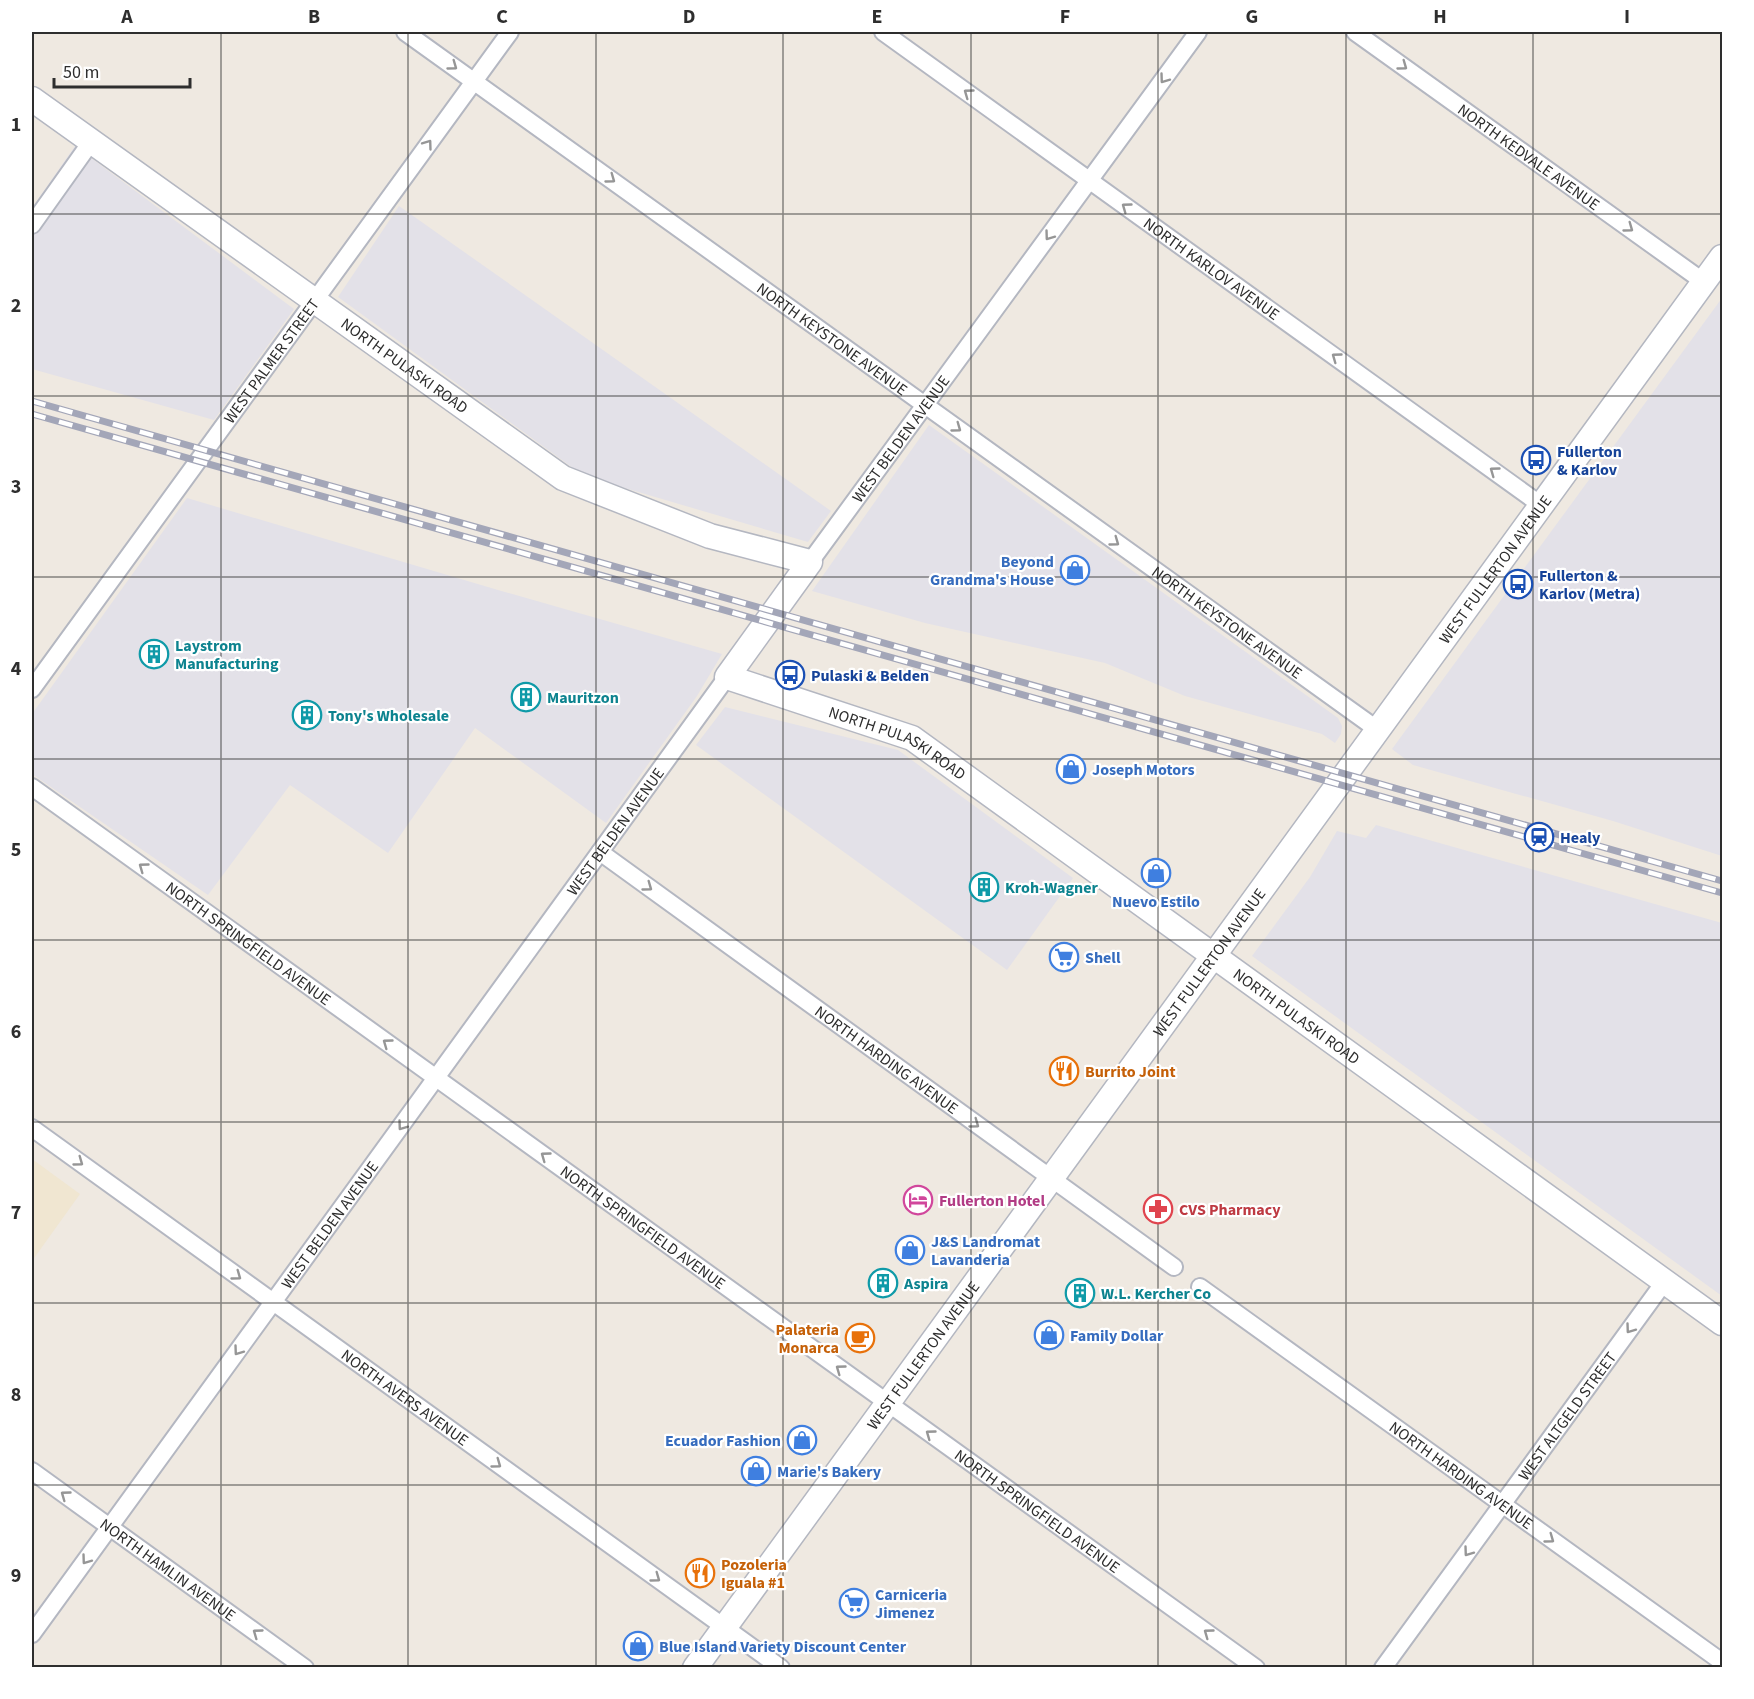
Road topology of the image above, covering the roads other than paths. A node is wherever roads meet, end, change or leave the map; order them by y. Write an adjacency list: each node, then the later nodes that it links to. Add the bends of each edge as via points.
1 (405, 32): 6 (street, NORTH KEYSTONE AVENUE, one-way to 6)
2 (510, 32): 6 (street, WEST PALMER STREET)
3 (883, 32): 9 (street, NORTH KARLOV AVENUE, one-way to 3)
4 (1198, 32): 9 (street, WEST BELDEN AVENUE, one-way to 9)
5 (1355, 32): 12 (street, NORTH KEDVALE AVENUE, one-way to 12)
6 (474, 81): 13 (street, WEST PALMER STREET, one-way to 6); 14 (street, NORTH KEYSTONE AVENUE, one-way to 14)
7 (32, 99): 8 (main road, NORTH PULASKI ROAD)
8 (91, 142): 10 (street); 13 (main road, NORTH PULASKI ROAD)
9 (1090, 180): 14 (street, WEST BELDEN AVENUE, one-way to 14); 15 (street, NORTH KARLOV AVENUE, one-way to 9)
10 (32, 225)
11 (1722, 257): 12 (main road, WEST FULLERTON AVENUE)
12 (1704, 282): 15 (main road, WEST FULLERTON AVENUE)
13 (314, 302): 16 (main road, NORTH PULASKI ROAD, via 563,478 710,536); 18 (street, WEST PALMER STREET)
14 (926, 405): 16 (street, WEST BELDEN AVENUE); 19 (street, NORTH KEYSTONE AVENUE, one-way to 19)
15 (1541, 505): 19 (main road, WEST FULLERTON AVENUE)
16 (810, 562): 17 (main road, WEST BELDEN AVENUE)
17 (727, 677): 21 (street, WEST BELDEN AVENUE); 22 (main road, NORTH PULASKI ROAD, via 912,738)
18 (32, 689)
19 (1378, 730): 22 (main road, WEST FULLERTON AVENUE)
20 (32, 787): 23 (street, NORTH SPRINGFIELD AVENUE, one-way to 20)
21 (600, 852): 23 (street, WEST BELDEN AVENUE); 25 (street, NORTH HARDING AVENUE, one-way to 25)
22 (1213, 956): 25 (main road, WEST FULLERTON AVENUE); 27 (main road, NORTH PULASKI ROAD)
23 (437, 1078): 29 (street, WEST BELDEN AVENUE, one-way to 29); 31 (street, NORTH SPRINGFIELD AVENUE, one-way to 23)
24 (32, 1128): 29 (street, NORTH AVERS AVENUE, one-way to 29)
25 (1050, 1179): 26 (street, NORTH HARDING AVENUE); 31 (main road, WEST FULLERTON AVENUE)
26 (1174, 1267)
27 (1665, 1281): 30 (main road, NORTH PULASKI ROAD); 33 (street, WEST ALTGELD STREET, one-way to 33)
28 (1200, 1287): 33 (street, NORTH HARDING AVENUE)
29 (273, 1302): 34 (street, WEST BELDEN AVENUE, one-way to 34); 35 (street, NORTH AVERS AVENUE, one-way to 35)
30 (1722, 1323)
31 (887, 1403): 35 (main road, WEST FULLERTON AVENUE); 41 (street, NORTH SPRINGFIELD AVENUE, one-way to 31)
32 (32, 1471): 34 (street, NORTH HAMLIN AVENUE, one-way to 32)
33 (1503, 1504): 37 (street, NORTH HARDING AVENUE, one-way to 37); 42 (street, WEST ALTGELD STREET, one-way to 42)
34 (110, 1527): 36 (street, WEST BELDEN AVENUE, one-way to 36); 38 (street, NORTH HAMLIN AVENUE, one-way to 34)
35 (724, 1627): 39 (main road, WEST FULLERTON AVENUE); 40 (street, NORTH AVERS AVENUE)
36 (32, 1634)
37 (1722, 1662)
38 (305, 1668)
39 (695, 1668)
40 (781, 1668)
41 (1256, 1668)
42 (1383, 1668)

